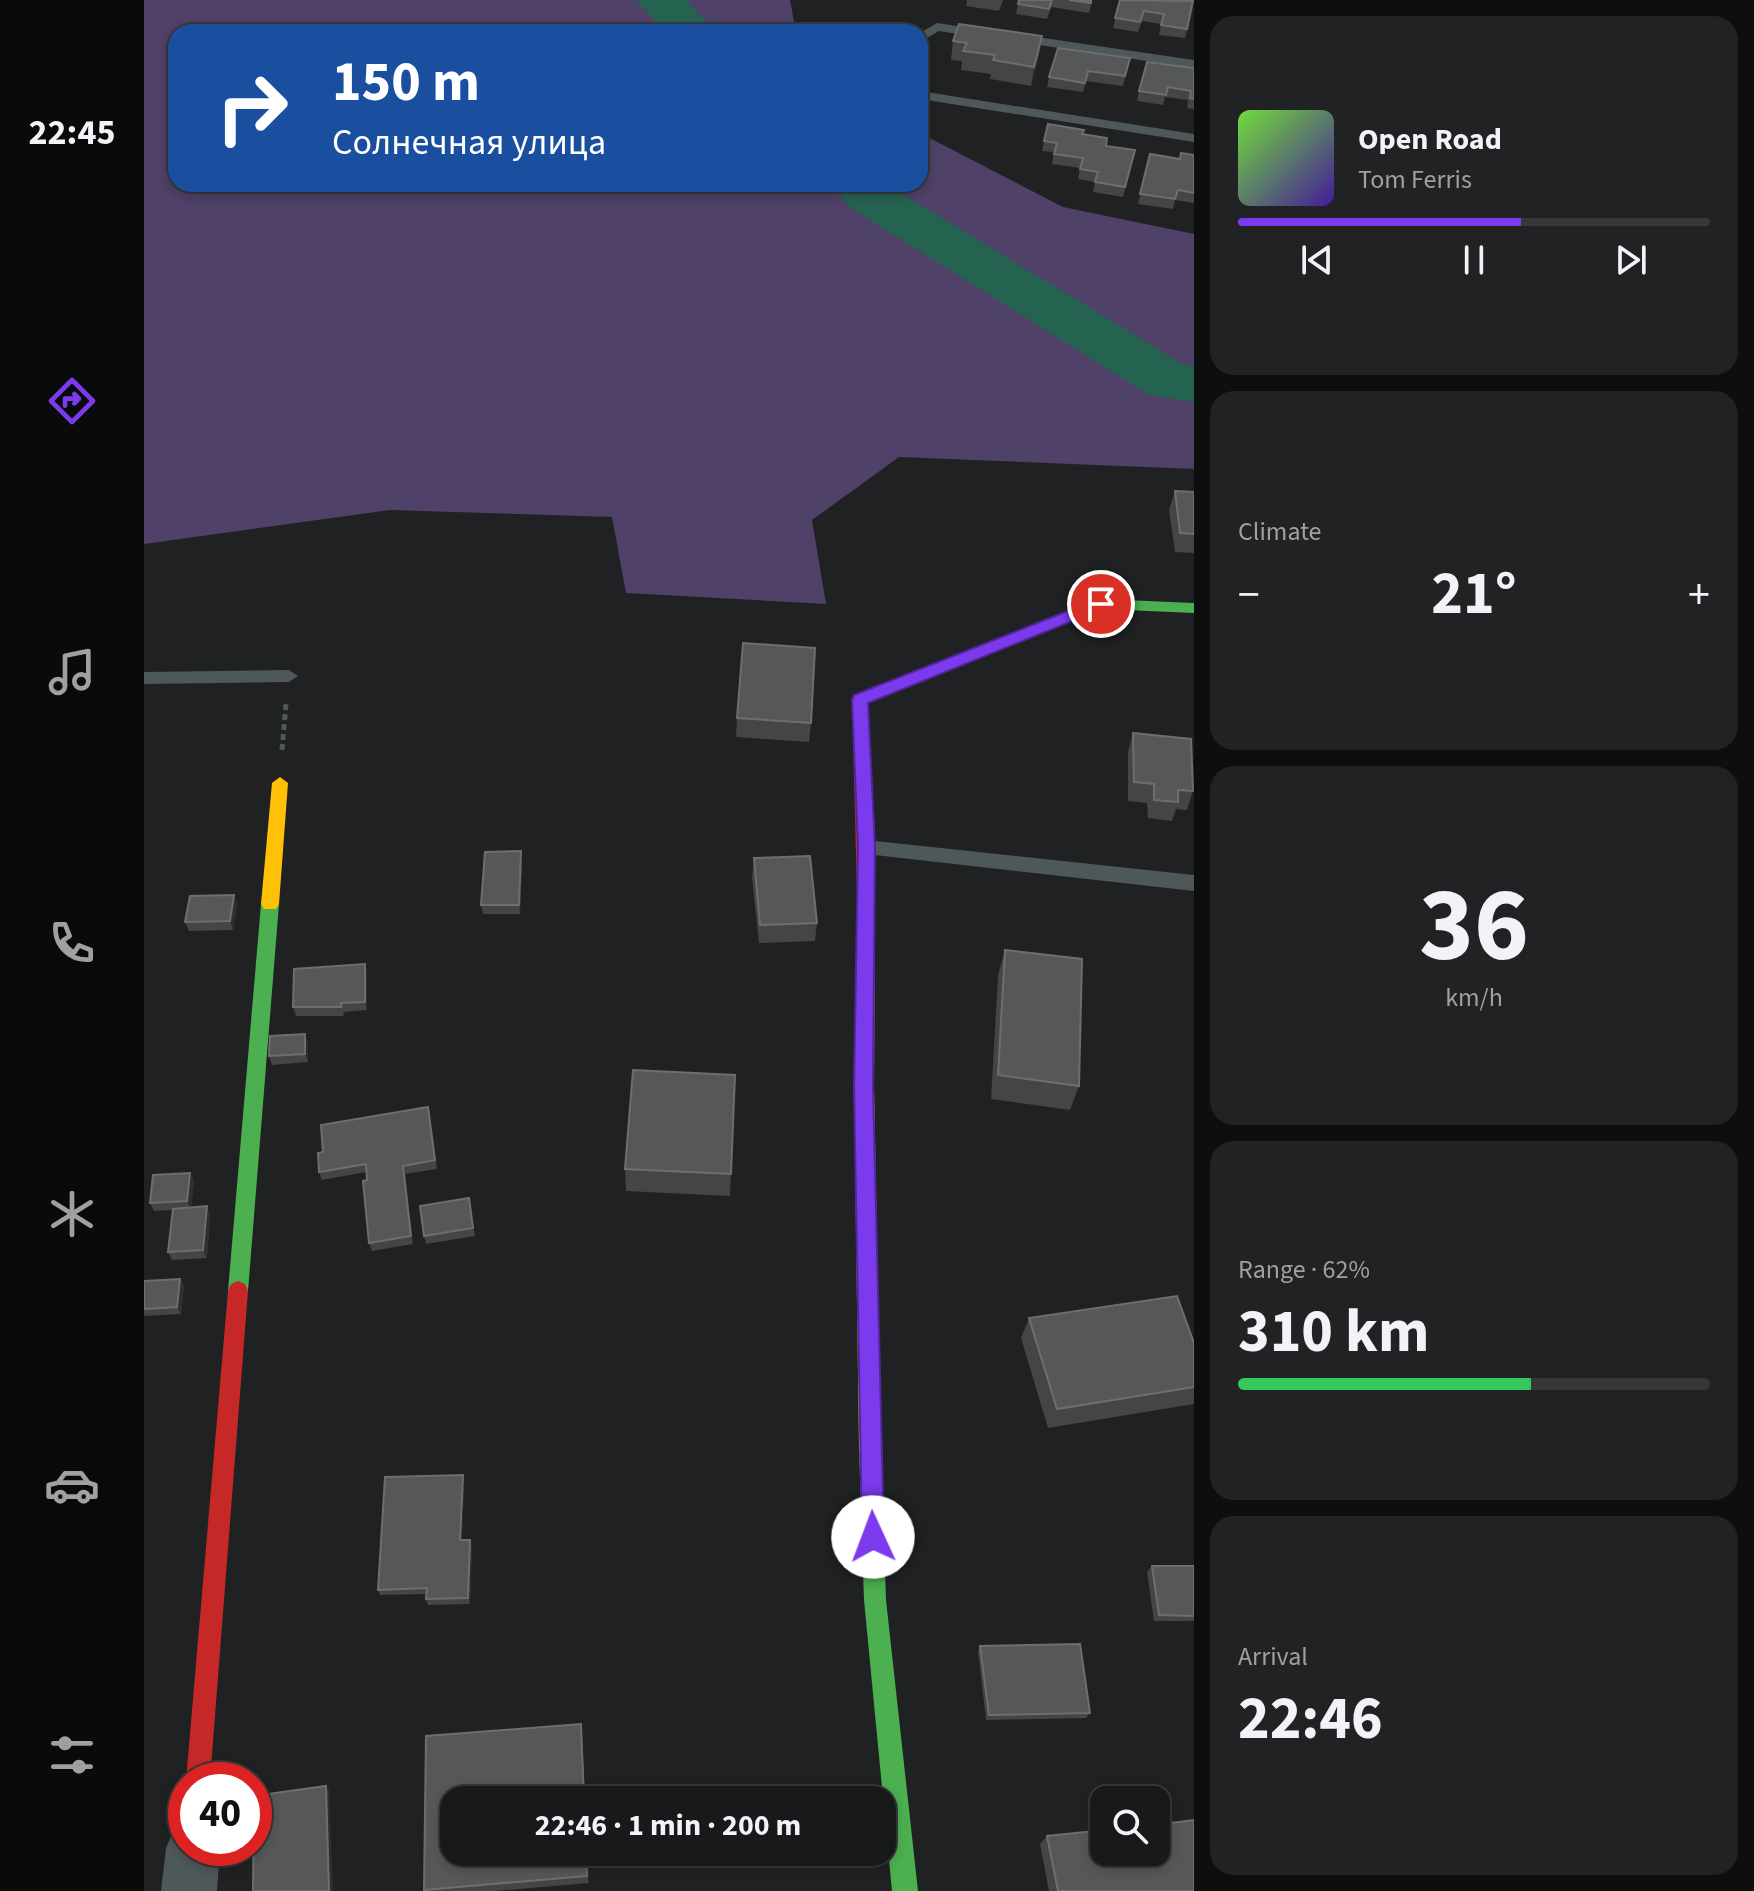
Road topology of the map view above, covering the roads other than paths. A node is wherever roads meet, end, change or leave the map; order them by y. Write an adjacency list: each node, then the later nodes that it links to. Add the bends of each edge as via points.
1 (928, 33): 2 (lane, via 937,27)
2 (1194, 64)
3 (928, 96): 4 (lane)
4 (1194, 138)
5 (1194, 608): 9 (street, via 1101,604 860,700)
6 (289, 676): 7 (lane)
7 (144, 678)
8 (280, 783): 11 (street)
9 (866, 847): 10 (lane); 14 (street, via 867,1345 875,1584)
10 (1194, 883)
11 (199, 1762)
12 (191, 1866): 13 (street)
13 (189, 1891)
14 (905, 1891)

